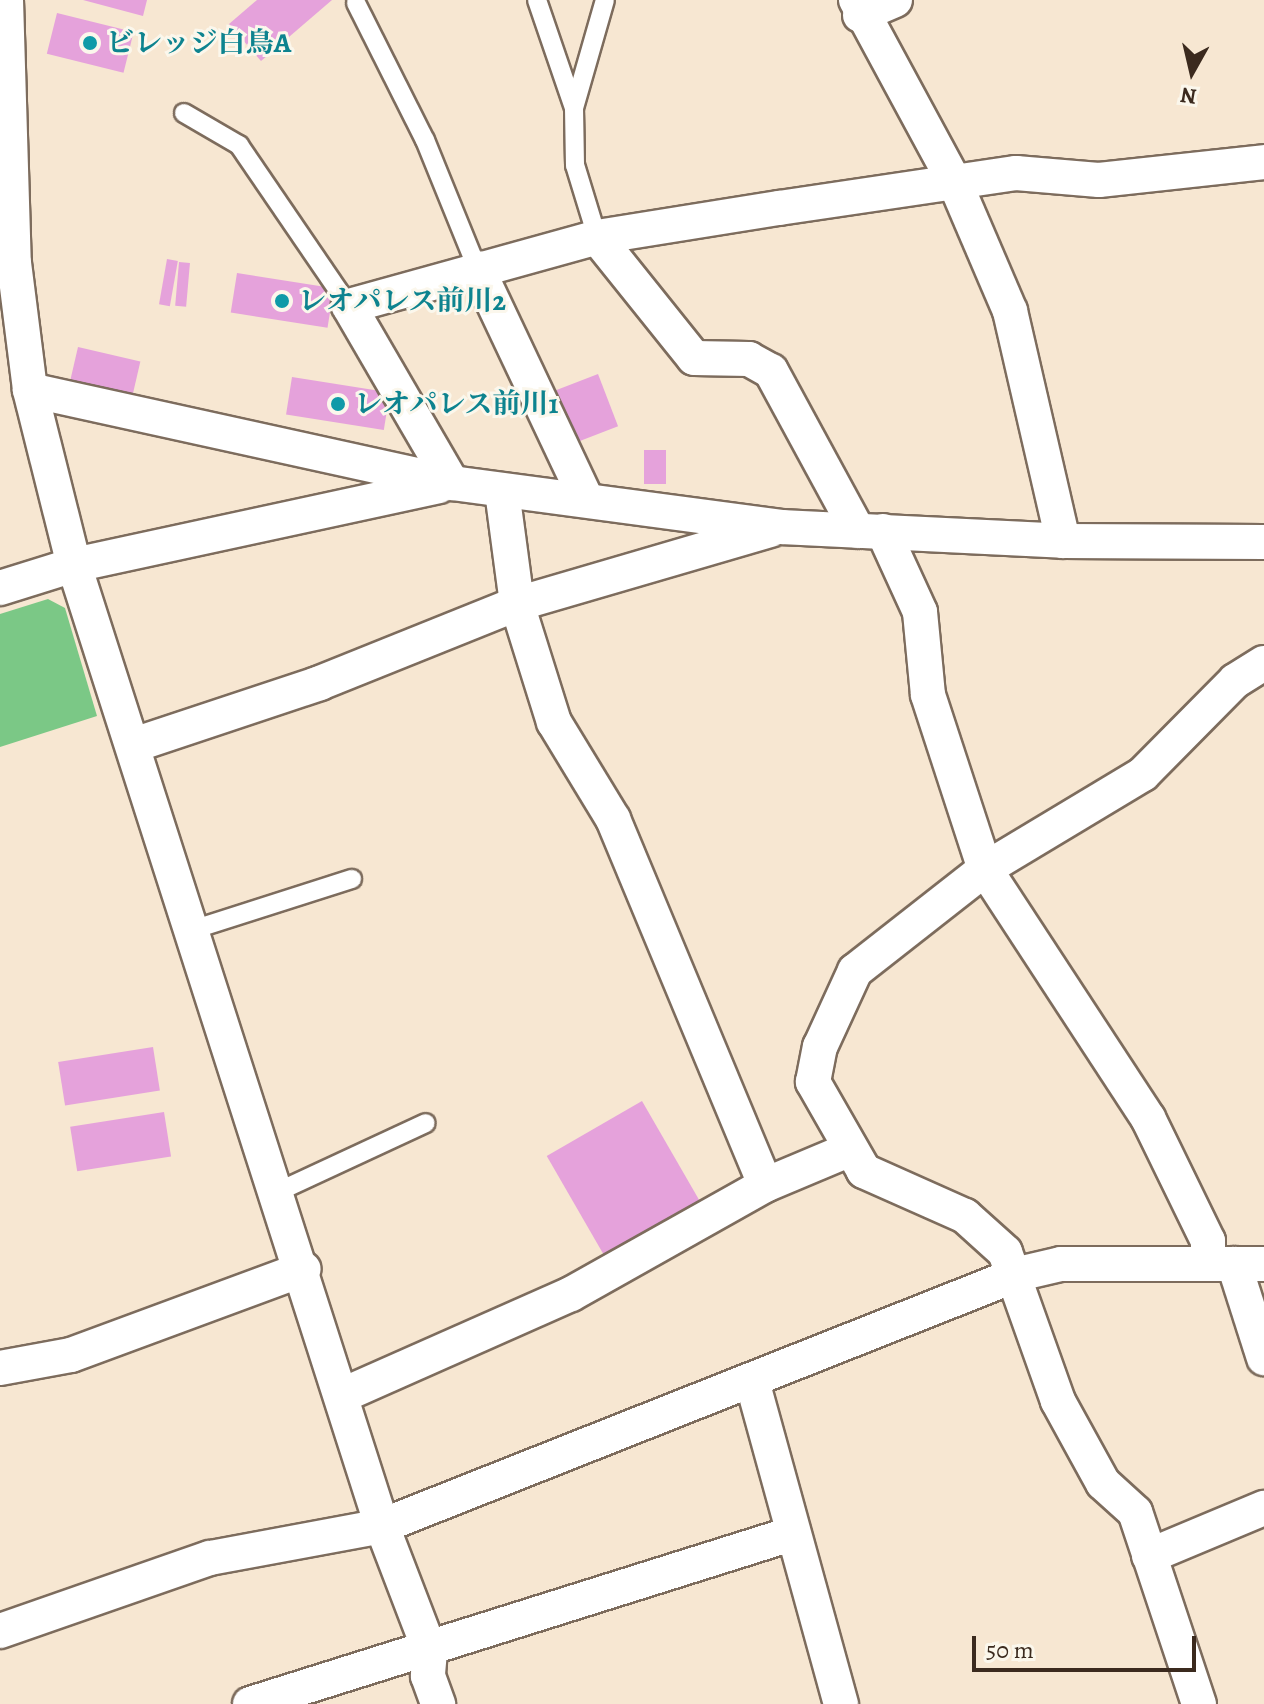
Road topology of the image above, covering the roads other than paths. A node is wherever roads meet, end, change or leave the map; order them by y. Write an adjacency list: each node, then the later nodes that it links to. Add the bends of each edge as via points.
1 (6, 0): 12 (street)
2 (537, 0): 7 (lane)
3 (605, 0): 7 (lane)
4 (895, 0): 6 (street)
5 (356, 3): 13 (lane, via 425,140)
6 (858, 8): 10 (street)
7 (574, 108): 11 (lane, via 575,165)
8 (184, 113): 14 (lane, via 239,145)
9 (1264, 162): 10 (street, via 1099,180 1016,173)
10 (956, 185): 11 (street); 21 (street, via 1010,311)
11 (597, 237): 13 (street); 20 (street, via 694,358 749,359 771,371)
12 (7, 265): 15 (street)
13 (477, 268): 14 (street); 18 (street)
14 (349, 306): 16 (street)
15 (30, 390): 16 (street); 23 (street)
16 (452, 483): 17 (street); 23 (street)
17 (502, 491): 18 (street); 25 (street)
18 (586, 499): 19 (street)
19 (781, 527): 20 (street); 25 (street)
20 (870, 531): 21 (street); 28 (street, via 920,612 928,695)
21 (1063, 541): 22 (street)
22 (1264, 542)
23 (74, 565): 24 (street); 27 (street)
24 (0, 588)
25 (517, 604): 27 (street, via 320,683); 33 (street, via 554,722 613,819)
26 (1264, 663): 28 (street, via 1235,681 1143,774)
27 (137, 744): 30 (street)
28 (985, 869): 32 (street, via 855,971 820,1047 813,1082); 35 (street, via 1148,1118 1208,1241)
29 (352, 879): 30 (lane)
30 (192, 930): 34 (street)
31 (426, 1123): 34 (lane)
32 (846, 1151): 33 (street); 37 (street, via 864,1171 965,1216)
33 (765, 1185): 41 (street, via 571,1294)
34 (275, 1193): 36 (street)
35 (1235, 1264): 37 (street, via 1061,1264); 38 (street)
36 (304, 1269): 39 (street, via 71,1355); 41 (street)
37 (1018, 1274): 40 (street); 45 (street, via 1058,1401 1103,1483 1135,1512)
38 (1264, 1358)
39 (0, 1368)
40 (752, 1381): 43 (street); 44 (street)
41 (343, 1395): 43 (street)
42 (1264, 1508): 45 (street)
43 (382, 1526): 46 (street, via 210,1558); 47 (street)
44 (791, 1534): 47 (street); 50 (street)
45 (1149, 1556): 51 (street)
46 (0, 1631)
47 (430, 1651): 48 (street); 49 (street, via 428,1676)
48 (250, 1704)
49 (438, 1704)
50 (841, 1704)
51 (1199, 1704)

